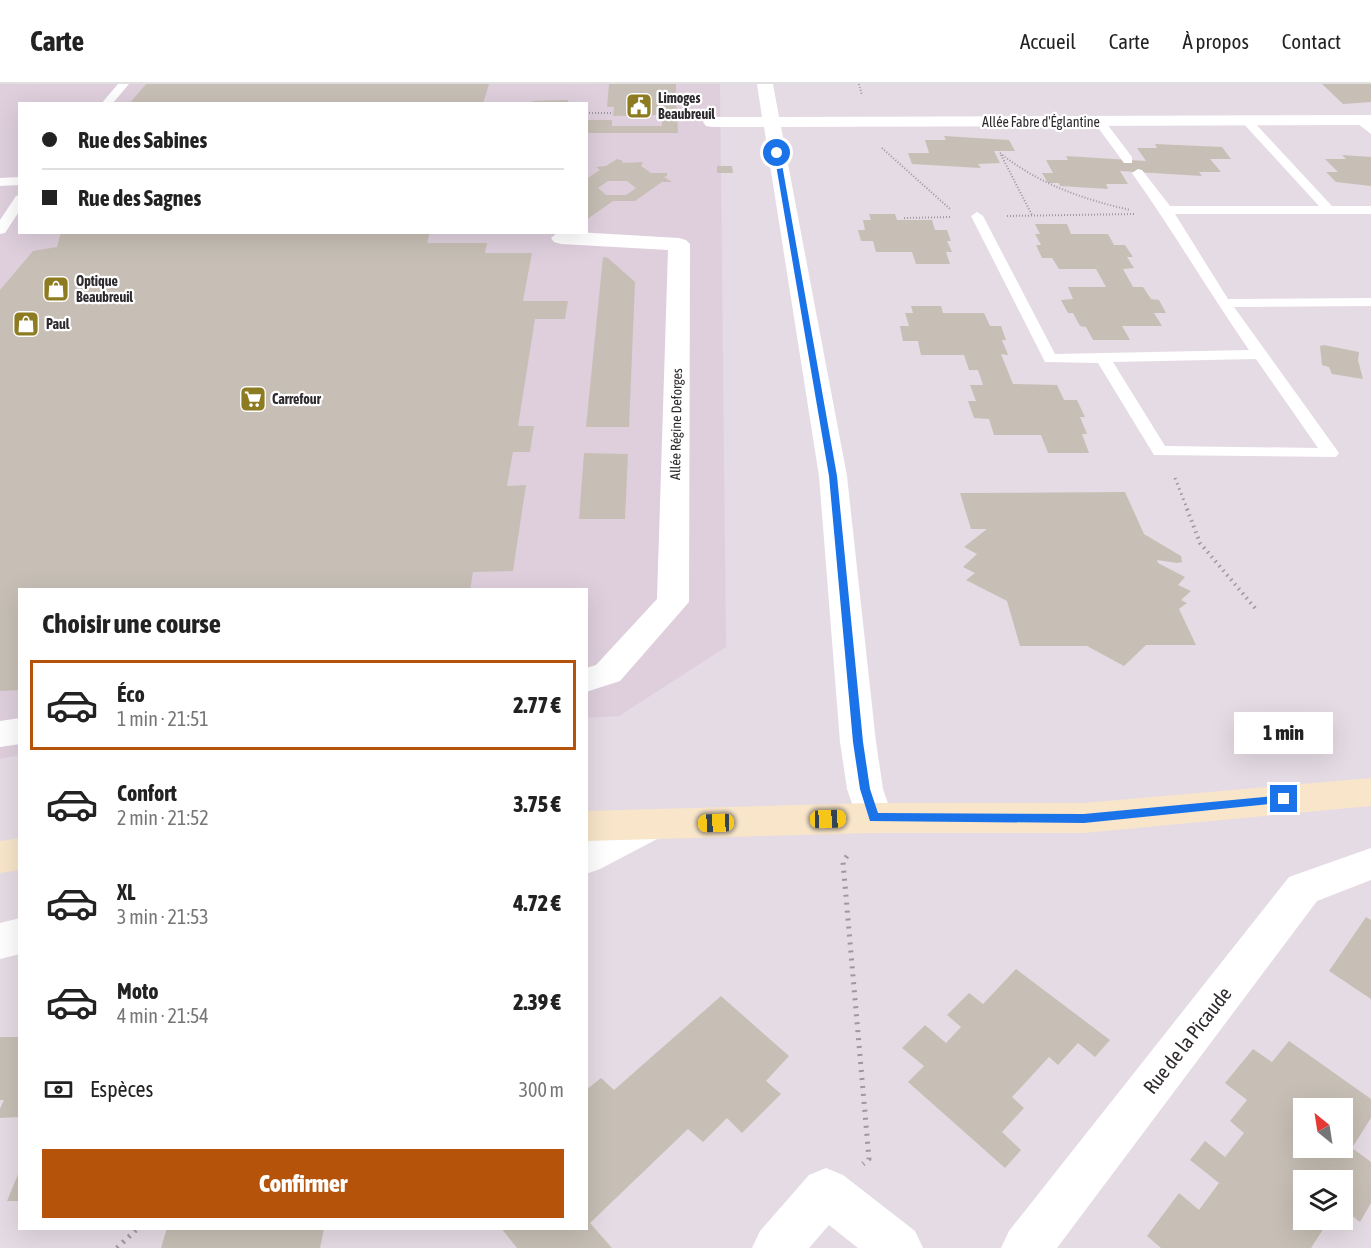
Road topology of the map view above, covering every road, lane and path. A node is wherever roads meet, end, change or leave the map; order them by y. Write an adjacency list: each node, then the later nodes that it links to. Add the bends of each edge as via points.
1 (124, 84): 3 (lane)
2 (765, 84): 35 (street, via 833,476 858,742)
3 (108, 102)
4 (588, 113): 5 (path)
5 (613, 113)
6 (1247, 121): 8 (street, Allée Fabre d'Églantine); 10 (street, Allée Fabre d'Églantine); 17 (lane)
7 (712, 122): 9 (street, Allée Fabre d'Églantine)
8 (1100, 122): 9 (street, Allée Fabre d'Églantine); 11 (lane)
9 (860, 123): 21 (path, via 896,164)
10 (1367, 124)
11 (1128, 160)
12 (1138, 173): 16 (lane)
13 (0, 182): 14 (lane)
14 (18, 182)
15 (18, 202): 23 (lane)
16 (1166, 210): 17 (lane); 26 (lane)
17 (1329, 210): 18 (lane)
18 (1371, 210)
19 (977, 216): 20 (path); 21 (path); 28 (lane, via 1050,359)
20 (1032, 216): 20 (path, via 1139,214 1098,204 1046,184 1000,152)
21 (960, 217): 22 (path)
22 (904, 218)
23 (3, 227)
24 (561, 238): 31 (street, Allée Régine Deforges, via 679,244 673,602 608,673)
25 (1371, 302): 26 (lane)
26 (1224, 303): 27 (lane)
27 (1259, 354): 28 (lane); 29 (lane, via 1330,453)
28 (1103, 358): 29 (lane)
29 (1160, 451): 30 (path, via 1170,465 1200,543)
30 (1255, 608)
31 (588, 679)
32 (18, 731): 33 (street)
33 (0, 734)
34 (1371, 792): 35 (street, via 1084,818)
35 (873, 818): 37 (street); 44 (path, via 843,862 869,1159)
36 (588, 826): 37 (street)
37 (648, 826): 40 (street)
38 (18, 854): 39 (street)
39 (0, 857)
40 (588, 857)
41 (1371, 864): 49 (street, Rue de la Picaude, via 1303,889)
42 (18, 936): 43 (street)
43 (0, 941)
44 (826, 1192): 47 (street); 48 (street)
45 (136, 1230): 46 (path)
46 (117, 1248)
47 (777, 1248)
48 (898, 1248)
49 (1026, 1248)

